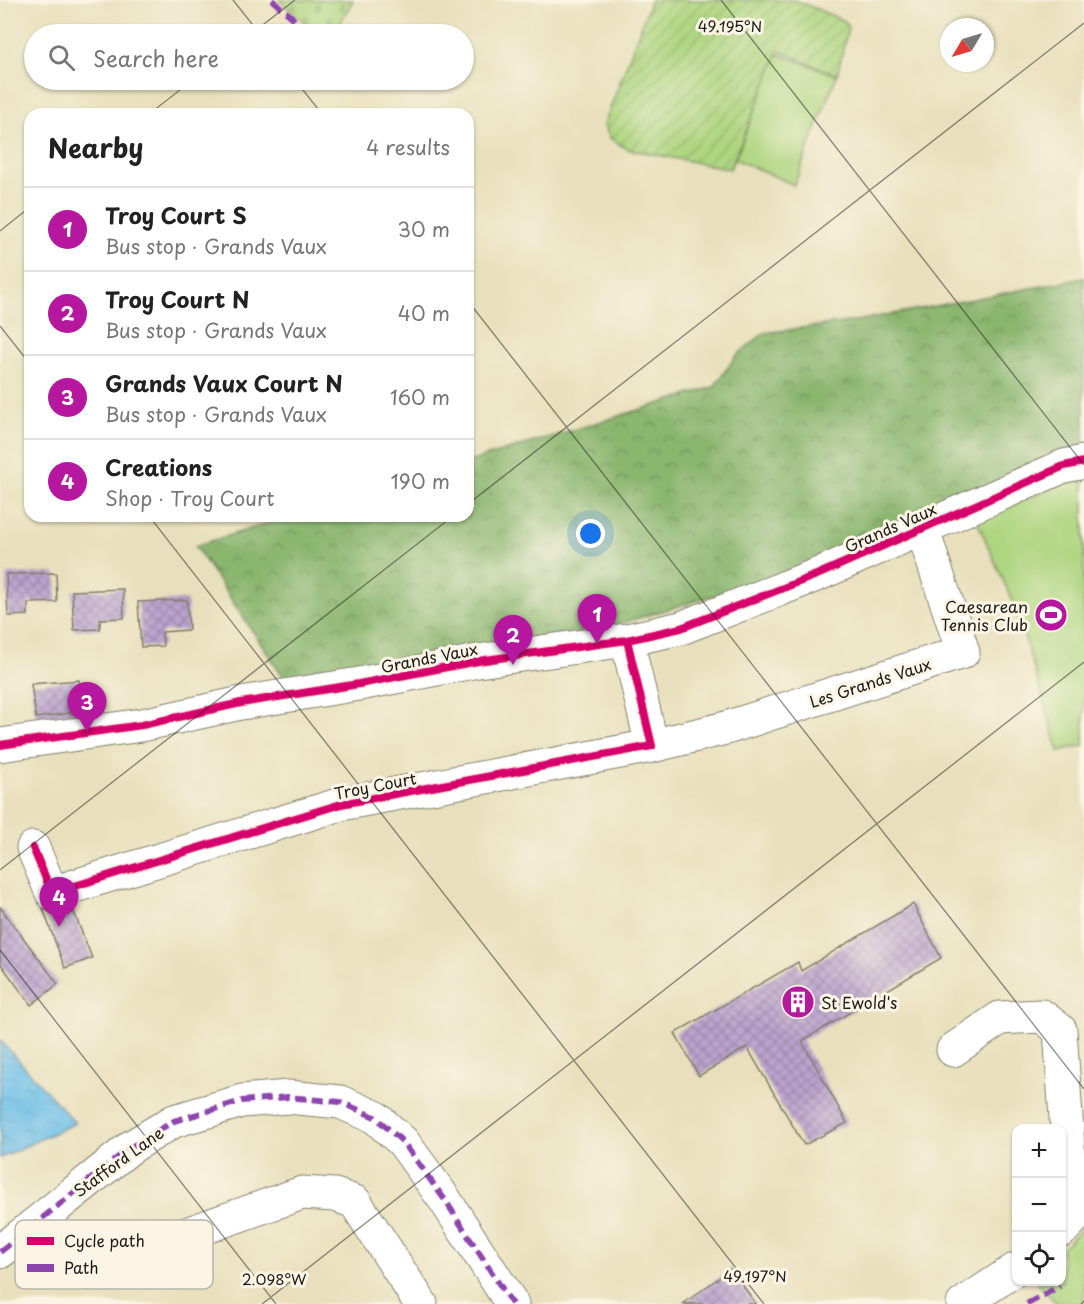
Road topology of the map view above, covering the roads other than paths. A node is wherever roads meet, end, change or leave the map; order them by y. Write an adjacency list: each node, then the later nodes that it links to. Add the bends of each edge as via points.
1 (1084, 462): 2 (street, Grands Vaux, via 1064,466)
2 (922, 528): 3 (street, Grands Vaux, via 762,598 681,628); 5 (street, Les Grands Vaux, via 963,652 726,729)
3 (627, 640): 4 (street, Grands Vaux, via 467,663 241,703 142,725); 5 (street)
4 (0, 745)
5 (652, 746): 6 (street, Troy Court, via 341,804 52,893)
6 (33, 848)
7 (953, 1050): 8 (street, via 1000,1018 1042,1016 1060,1030)
8 (1076, 1216)
9 (40, 1220): 15 (street, Stafford Lane, via 130,1147 174,1120 242,1101 288,1097 340,1102 375,1117 403,1142)
10 (213, 1225): 14 (street, via 302,1193 336,1195 355,1202)
11 (15, 1240): 12 (street, Stafford Lane)
12 (0, 1252)
13 (1012, 1272): 16 (street)
14 (421, 1304)
15 (512, 1304)
16 (963, 1304)

